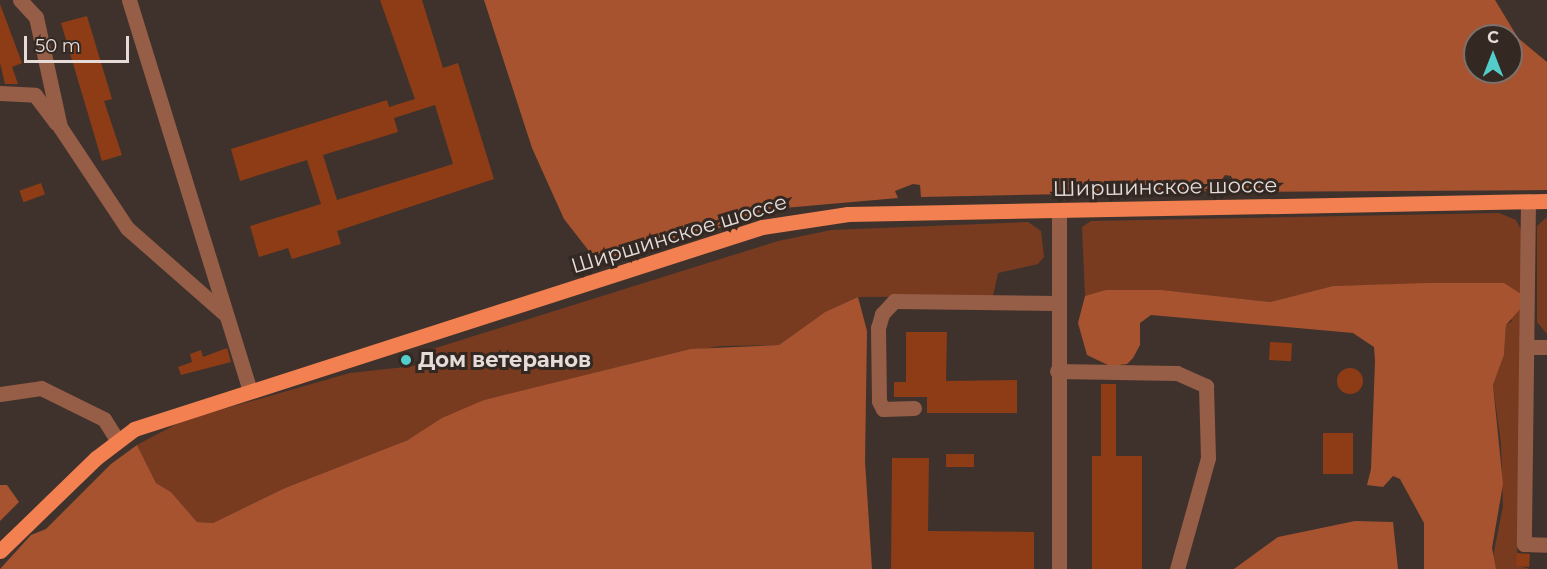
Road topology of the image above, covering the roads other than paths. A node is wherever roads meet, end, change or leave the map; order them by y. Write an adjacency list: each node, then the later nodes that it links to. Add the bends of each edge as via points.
1 (20, 0): 4 (lane, via 36,17)
2 (129, 0): 9 (lane)
3 (0, 93): 4 (lane, via 35,95)
4 (60, 128): 9 (lane, via 127,228)
5 (1528, 201): 6 (main road, Ширшинское шоссе); 7 (main road, Ширшинское шоссе); 10 (lane)
6 (1547, 201)
7 (1059, 210): 8 (lane); 13 (main road, Ширшинское шоссе, via 848,214 762,227)
8 (1056, 303): 12 (lane); 15 (lane, via 894,301 882,314 878,328 879,401 883,410)
9 (226, 315): 13 (lane)
10 (1528, 347): 11 (lane); 17 (lane, via 1524,544)
11 (1547, 347)
12 (1057, 371): 19 (lane); 20 (lane, via 1177,373 1206,386 1208,458)
13 (250, 391): 16 (main road, Ширшинское шоссе, via 163,417)
14 (0, 394): 16 (lane, via 41,388 104,419)
15 (914, 408)
16 (117, 440): 18 (main road, Ширшинское шоссе)
17 (1547, 545)
18 (0, 550)
19 (1059, 569)
20 (1178, 569)

